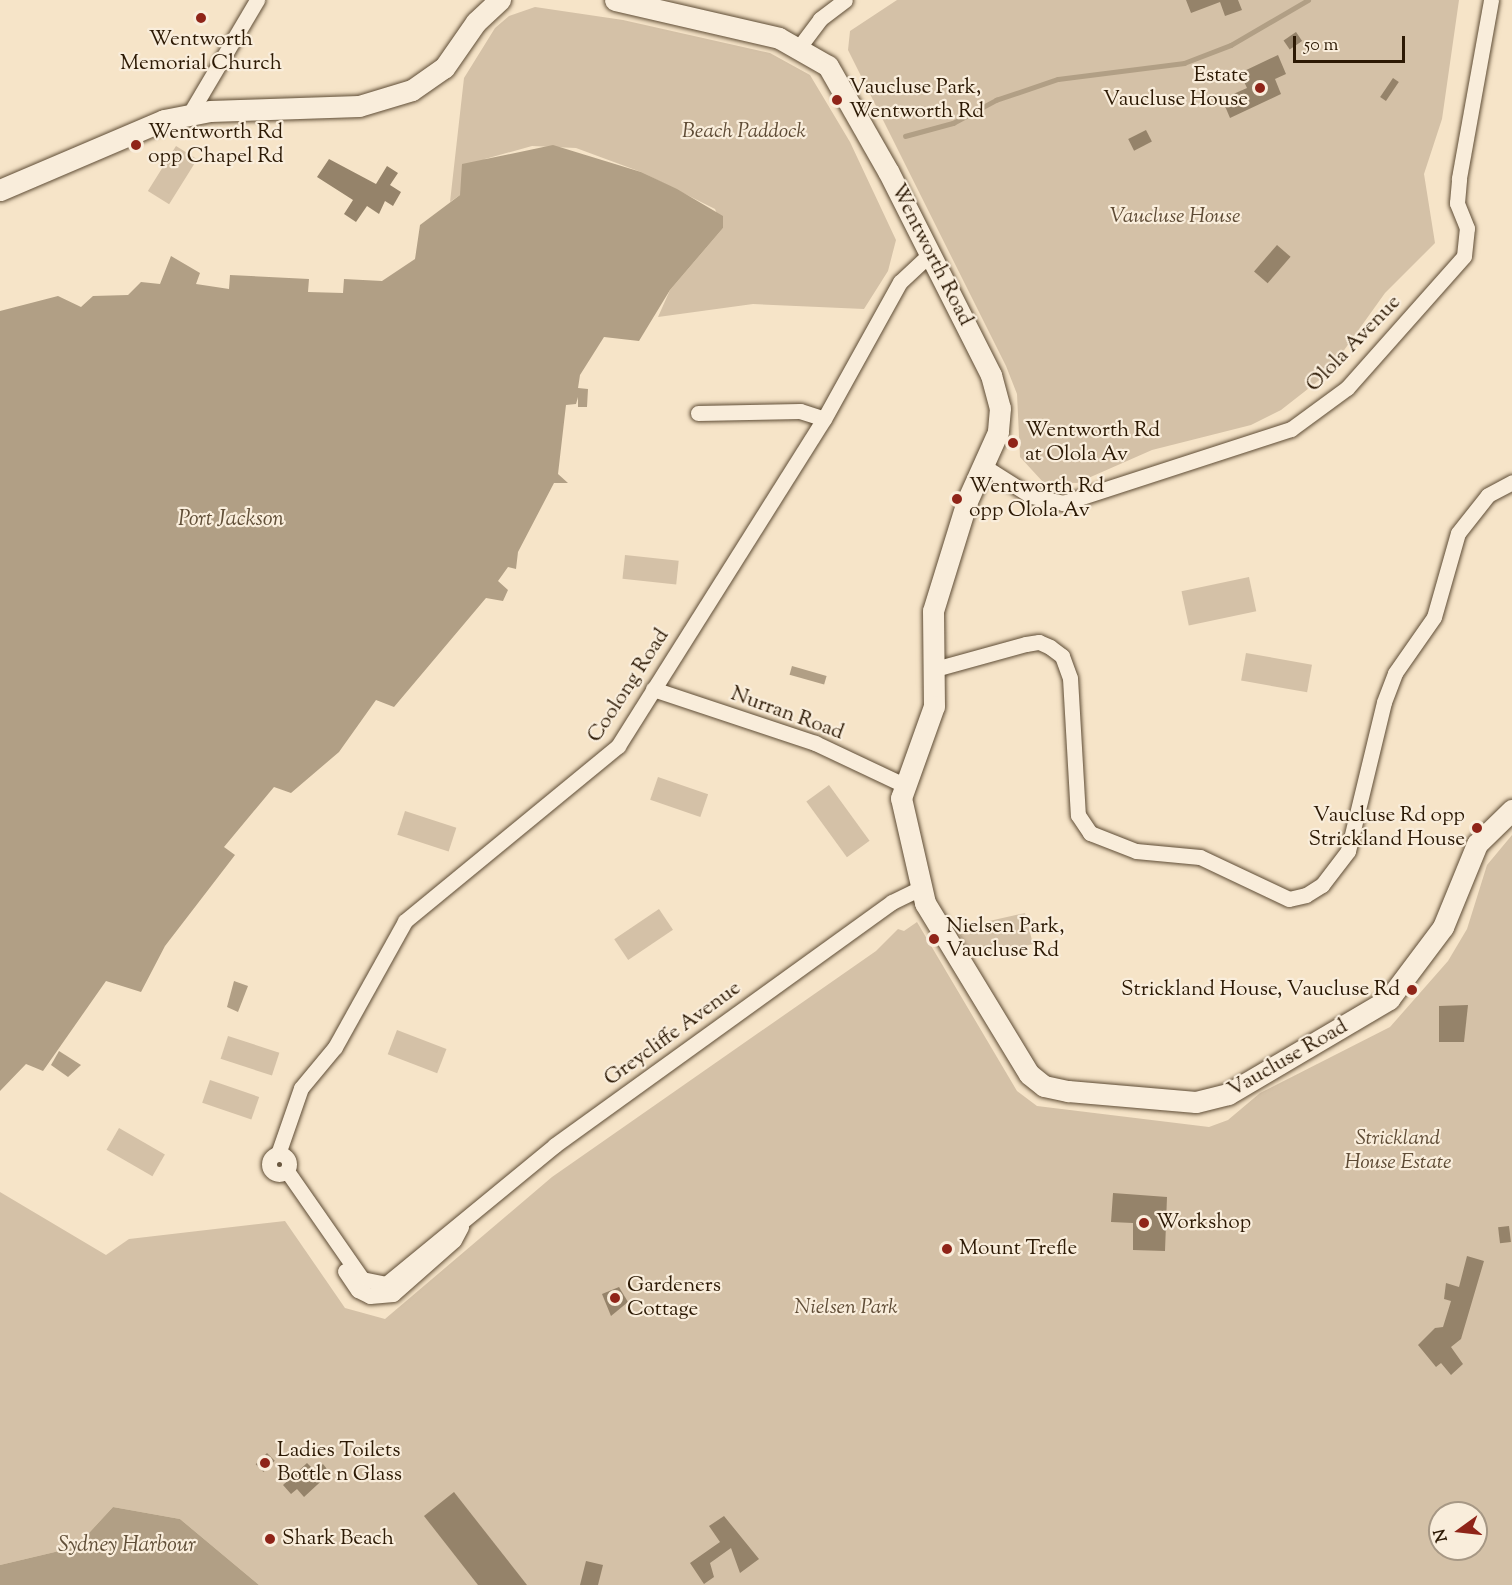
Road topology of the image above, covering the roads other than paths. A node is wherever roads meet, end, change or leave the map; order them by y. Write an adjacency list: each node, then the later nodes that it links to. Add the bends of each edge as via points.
1 (257, 0): 7 (street)
2 (500, 0): 7 (street, via 476,22 444,68 412,90 359,106)
3 (615, 0): 6 (street, Wentworth Road)
4 (845, 0): 6 (street, via 820,20)
5 (1491, 0): 12 (street, Olola Avenue, via 1459,178 1457,203 1467,228 1464,256 1347,387 1291,429 1063,503 1031,496)
6 (800, 46): 9 (street, Wentworth Road, via 836,76)
7 (189, 115): 8 (street, via 152,124)
8 (0, 190)
9 (930, 254): 11 (street, Coolong Road, via 900,282); 12 (street, Wentworth Road, via 997,390 998,432)
10 (698, 413): 11 (street, via 801,411)
11 (824, 419): 15 (street, Coolong Road)
12 (982, 465): 14 (street, Wentworth Road, via 933,611)
13 (1512, 482): 14 (street, via 1488,495 1458,533 1434,618 1395,673 1384,702 1348,851 1322,885 1306,895 1289,899 1276,896 1238,872 1200,857 1136,851 1090,834 1078,815 1070,678 1062,656 1050,647 1040,642 1026,644)
14 (935, 669): 16 (street, Wentworth Road, via 932,716)
15 (653, 689): 16 (street, Nurran Road, via 814,743); 19 (street, Coolong Road, via 610,756 405,921 335,1047 301,1088 278,1154 269,1159 268,1167)
16 (904, 785): 18 (street, Wentworth Road, via 905,823)
17 (1512, 810): 18 (street, Vaucluse Road, via 1477,844 1443,927 1389,999 1228,1094 1207,1102 1068,1091 1036,1081 939,932)
18 (919, 890): 19 (street, Greycliffe Avenue, via 892,902 555,1145 461,1227 454,1240 393,1294 370,1296 358,1290)
19 (284, 1173)

